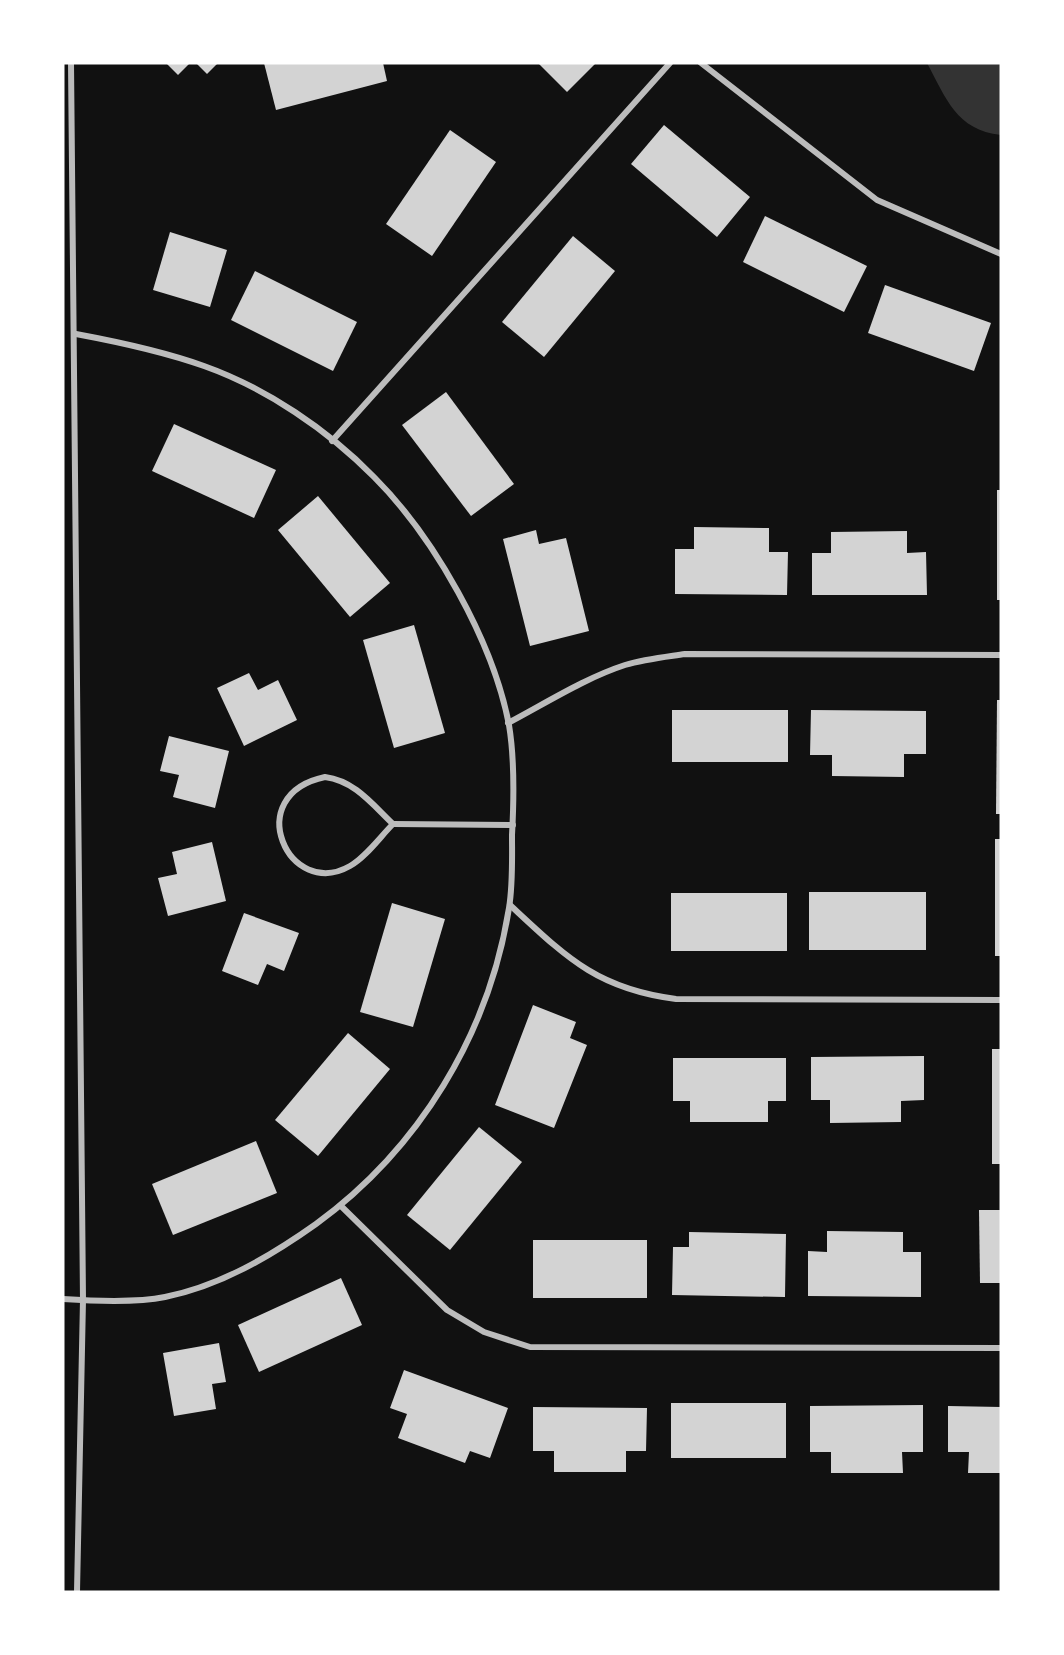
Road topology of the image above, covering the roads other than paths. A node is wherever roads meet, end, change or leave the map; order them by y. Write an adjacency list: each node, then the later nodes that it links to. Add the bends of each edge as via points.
1 (71, 63): 5 (street)
2 (670, 63): 6 (street)
3 (701, 63): 4 (street, via 877,200)
4 (1001, 254)
5 (76, 334): 6 (street, via 139,346 206,366 268,397); 15 (street)
6 (332, 441): 8 (street, via 373,476 429,542 475,626)
7 (1001, 655): 8 (street, via 661,657 590,680)
8 (508, 723): 10 (street, via 513,763)
9 (393, 824): 9 (street, via 353,786 325,777 298,787 287,798 279,826 282,843 303,867 335,872 350,866); 10 (street)
10 (513, 825): 11 (street)
11 (510, 905): 12 (street, via 583,968 644,995 676,999); 13 (street, via 496,969 459,1059 386,1164)
12 (1001, 1000)
13 (341, 1206): 15 (street, via 252,1264 208,1284 164,1297); 16 (street, via 447,1310 484,1332 530,1347)
14 (63, 1299): 15 (street)
15 (83, 1300): 17 (street)
16 (1001, 1348)
17 (77, 1592)

